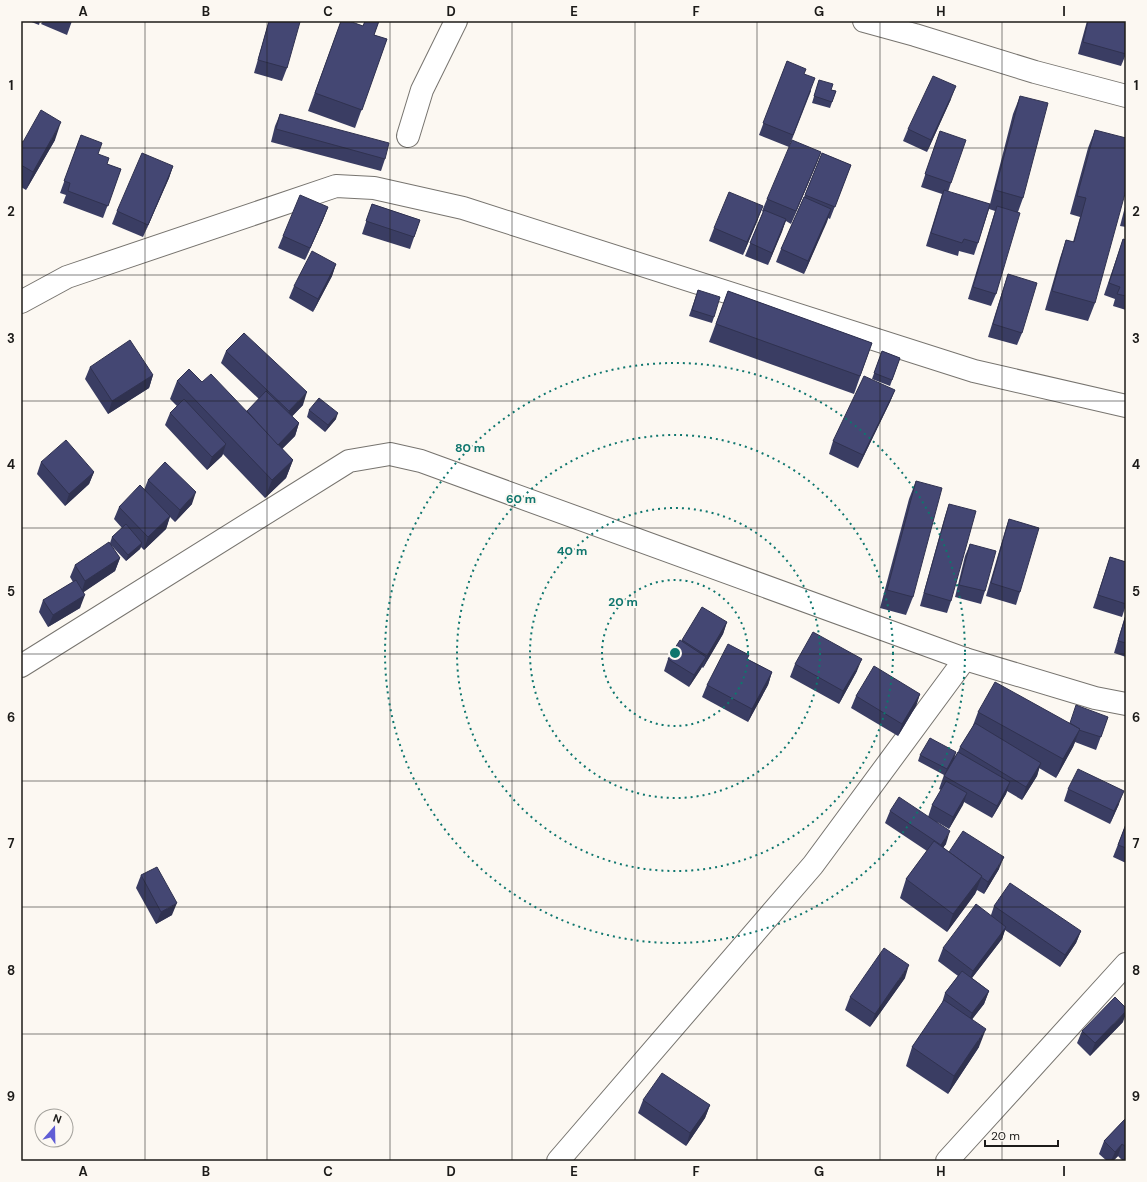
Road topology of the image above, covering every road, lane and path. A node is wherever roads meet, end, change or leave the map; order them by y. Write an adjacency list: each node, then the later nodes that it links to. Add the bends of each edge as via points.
1 (456, 21): 5 (street, via 422,90)
2 (864, 21): 3 (street)
3 (917, 28): 4 (street, via 1035,72)
4 (1126, 96)
5 (408, 136)
6 (21, 302): 7 (street, via 67,277 336,186 374,188 463,208 974,371)
7 (1126, 406)
8 (965, 659): 9 (street, via 421,461 390,454 349,462); 10 (street, via 1095,698); 12 (street, via 813,865)
9 (21, 666)
10 (1126, 704)
11 (1126, 964): 13 (street)
12 (558, 1161)
13 (947, 1161)

